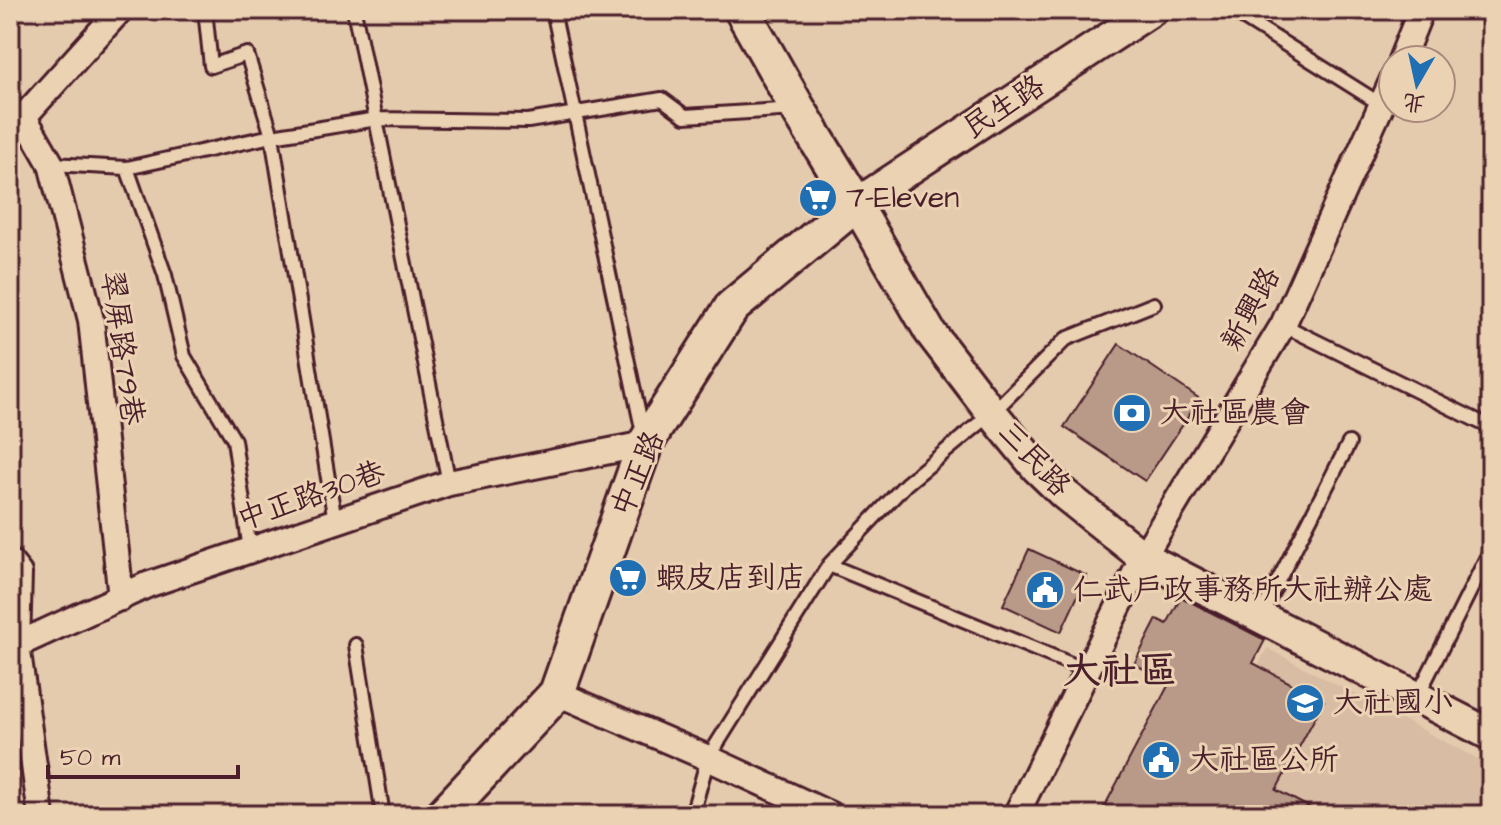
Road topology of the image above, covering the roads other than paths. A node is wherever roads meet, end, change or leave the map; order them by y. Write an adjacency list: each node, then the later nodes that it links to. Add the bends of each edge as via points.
1 (120, 10): 15 (street)
2 (205, 10): 16 (lane, via 211,66 247,54)
3 (354, 10): 14 (lane)
4 (553, 10): 12 (lane)
5 (742, 10): 11 (main road, 三民路)
6 (1152, 10): 19 (street, 民生路)
7 (1231, 10): 10 (lane)
8 (1421, 10): 9 (street)
9 (1407, 44)
10 (1377, 102)
11 (798, 109): 12 (lane, via 685,116 662,99); 19 (main road, 三民路)
12 (576, 113): 14 (lane, via 528,121); 25 (lane)
13 (1377, 116): 21 (street, 新興路)
14 (377, 119): 16 (lane); 26 (lane)
15 (17, 125): 17 (street, 翠屏路79巷)
16 (272, 136): 18 (lane); 27 (lane)
17 (51, 164): 18 (lane); 33 (street, 翠屏路79巷, via 91,320)
18 (127, 168): 29 (lane, via 165,275 184,356 234,440)
19 (856, 204): 22 (street, 三民路, via 930,332); 25 (main road, 中正路, via 732,307)
20 (1154, 304): 22 (lane, via 1066,339)
21 (1283, 325): 23 (lane); 30 (street, 新興路)
22 (992, 413): 30 (street, 三民路, via 1037,468); 32 (lane, via 906,484)
23 (1491, 425)
24 (1349, 443): 34 (lane)
25 (645, 444): 26 (street, 中正路30巷); 38 (main road, 中正路)
26 (449, 483): 27 (street, 中正路30巷)
27 (335, 521): 29 (street, 中正路30巷)
28 (1491, 549): 39 (lane)
29 (250, 550): 33 (street, 中正路30巷)
30 (1143, 557): 34 (street, 三民路); 37 (street, 新興路)
31 (10, 562): 36 (street, via 19,573)
32 (829, 565): 37 (lane); 41 (lane)
33 (121, 598): 36 (street, 中正路30巷)
34 (1260, 616): 39 (street, 三民路)
35 (356, 645): 44 (lane)
36 (14, 647): 43 (street)
37 (1088, 671): 47 (street, 新興路)
38 (557, 693): 41 (street); 45 (main road, 中正路)
39 (1417, 697): 40 (street, 三民路)
40 (1491, 735)
41 (708, 758): 42 (street); 46 (lane)
42 (826, 814)
43 (41, 815)
44 (383, 815)
45 (443, 815)
46 (692, 815)
47 (1016, 815)

